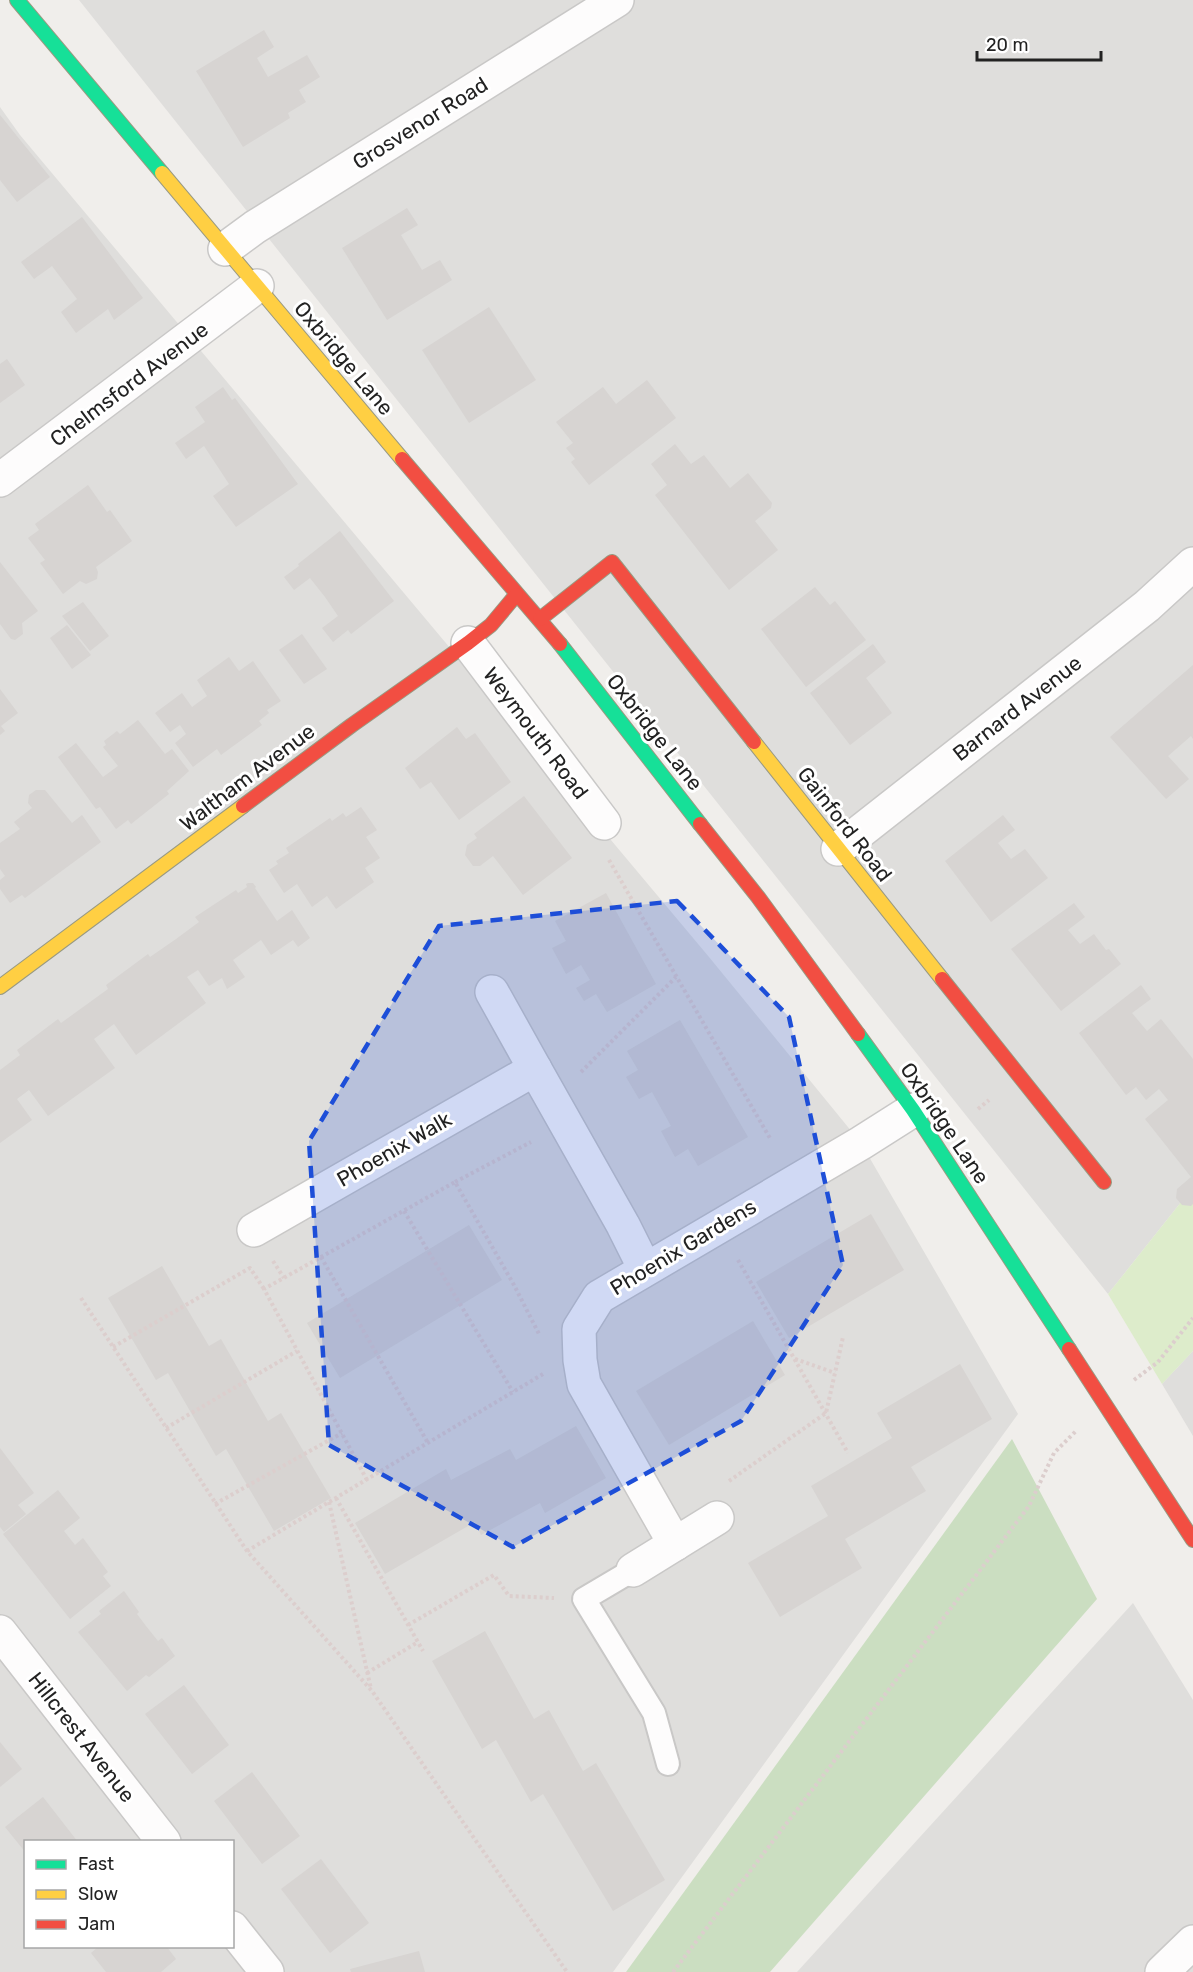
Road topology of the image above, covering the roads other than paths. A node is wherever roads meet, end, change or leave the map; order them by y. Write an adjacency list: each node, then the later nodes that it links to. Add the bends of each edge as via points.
1 (17, 0): 3 (street, Oxbridge Lane)
2 (617, 0): 3 (street, Grosvenor Road)
3 (225, 249): 4 (street, Oxbridge Lane)
4 (257, 286): 5 (street, Chelmsford Avenue); 7 (street, Oxbridge Lane)
5 (0, 480)
6 (1193, 564): 11 (street, Barnard Avenue, via 1147,606)
7 (516, 595): 8 (street, Oxbridge Lane); 9 (street, Waltham Avenue, via 491,625)
8 (540, 618): 11 (street, Gainford Road, via 612,562); 15 (street, Oxbridge Lane, via 758,897)
9 (468, 643): 10 (street, Weymouth Road); 12 (street, Waltham Avenue)
10 (604, 823)
11 (837, 849): 16 (street, Gainford Road)
12 (0, 987)
13 (492, 992): 14 (street)
14 (541, 1080): 17 (street, Phoenix Walk); 18 (street)
15 (913, 1110): 18 (street, Phoenix Gardens); 20 (street, Oxbridge Lane)
16 (1104, 1182)
17 (254, 1230)
18 (645, 1269): 21 (street, Phoenix Gardens, via 599,1297 579,1329 567,1363 584,1384)
19 (719, 1503): 21 (street)
20 (1193, 1540)
21 (675, 1544): 22 (street)
22 (633, 1570): 24 (lane, via 584,1599 654,1713)
23 (0, 1632): 25 (street, Hillcrest Avenue)
24 (668, 1764)
25 (162, 1840)
26 (234, 1931): 28 (street)
27 (1193, 1942): 29 (street)
28 (267, 1972)
29 (1161, 1972)

